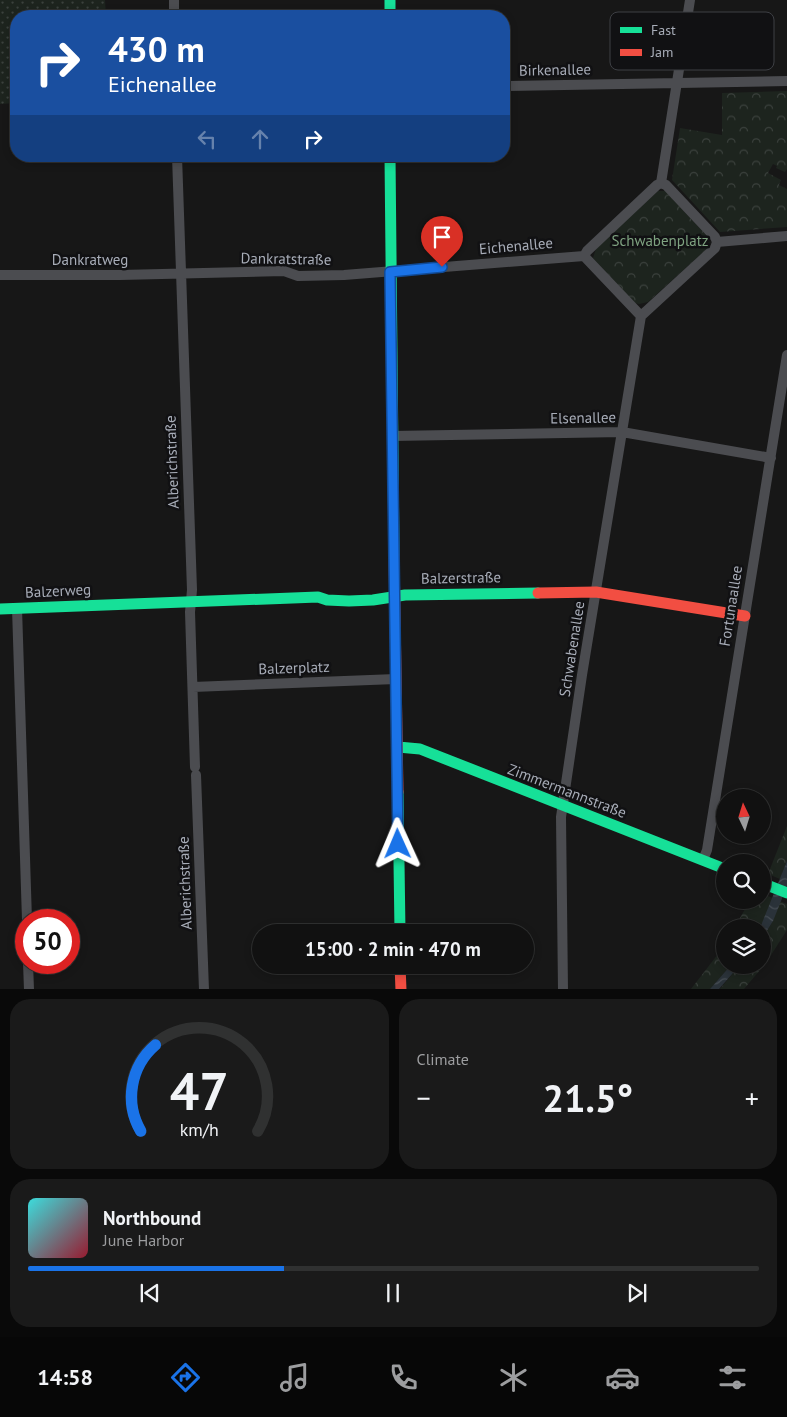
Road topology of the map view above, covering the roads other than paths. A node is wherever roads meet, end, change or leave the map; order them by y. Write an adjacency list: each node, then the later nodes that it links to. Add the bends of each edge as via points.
1 (679, 70): 3 (street)
2 (787, 81): 3 (street, Birkenallee)
3 (677, 84): 4 (street, Birkenallee); 7 (street)
4 (510, 86)
5 (177, 162): 12 (street, Alberichstraße)
6 (390, 162): 11 (street)
7 (662, 183): 9 (street); 10 (street, via 656,185)
8 (787, 236): 9 (street)
9 (717, 242): 14 (street, via 716,248)
10 (584, 256): 11 (street, Eichenallee); 14 (street)
11 (390, 272): 12 (street, Dankratstraße, via 298,276 284,271); 17 (street)
12 (181, 274): 13 (street, Dankratweg); 21 (street, Alberichstraße)
13 (0, 275)
14 (641, 316): 16 (street, Schwabenallee)
15 (787, 355): 18 (street, Fortunaallee)
16 (622, 432): 17 (street, Elsenallee); 18 (street, Elsenallee); 19 (street, Schwabenallee)
17 (392, 436): 20 (street)
18 (771, 458): 25 (street, Fortunaallee)
19 (596, 592): 20 (street, Balzerstraße); 25 (street, Balzerstraße); 29 (street, Schwabenallee)
20 (395, 596): 21 (street, Balzerstraße, via 336,601 318,597); 26 (street)
21 (191, 601): 22 (street, Balzerstraße); 27 (street, Alberichstraße)
22 (117, 604): 23 (street, Balzerweg)
23 (17, 608): 24 (street, Balzerweg); 34 (street)
24 (0, 609)
25 (745, 616): 30 (street, Fortunaallee)
26 (396, 679): 27 (street, Balzerplatz); 28 (street)
27 (193, 687): 39 (street, Alberichstraße)
28 (398, 747): 29 (street, Zimmermannstraße, via 420,749); 35 (street)
29 (562, 805): 30 (street, Zimmermannstraße); 41 (street, Schwabenallee)
30 (703, 860): 31 (street, Zimmermannstraße)
31 (716, 865)
32 (771, 887): 33 (street)
33 (787, 893)
34 (27, 909)
35 (400, 924)
36 (28, 974): 38 (street)
37 (400, 974): 40 (street)
38 (29, 989)
39 (204, 989)
40 (401, 989)
41 (563, 989)

